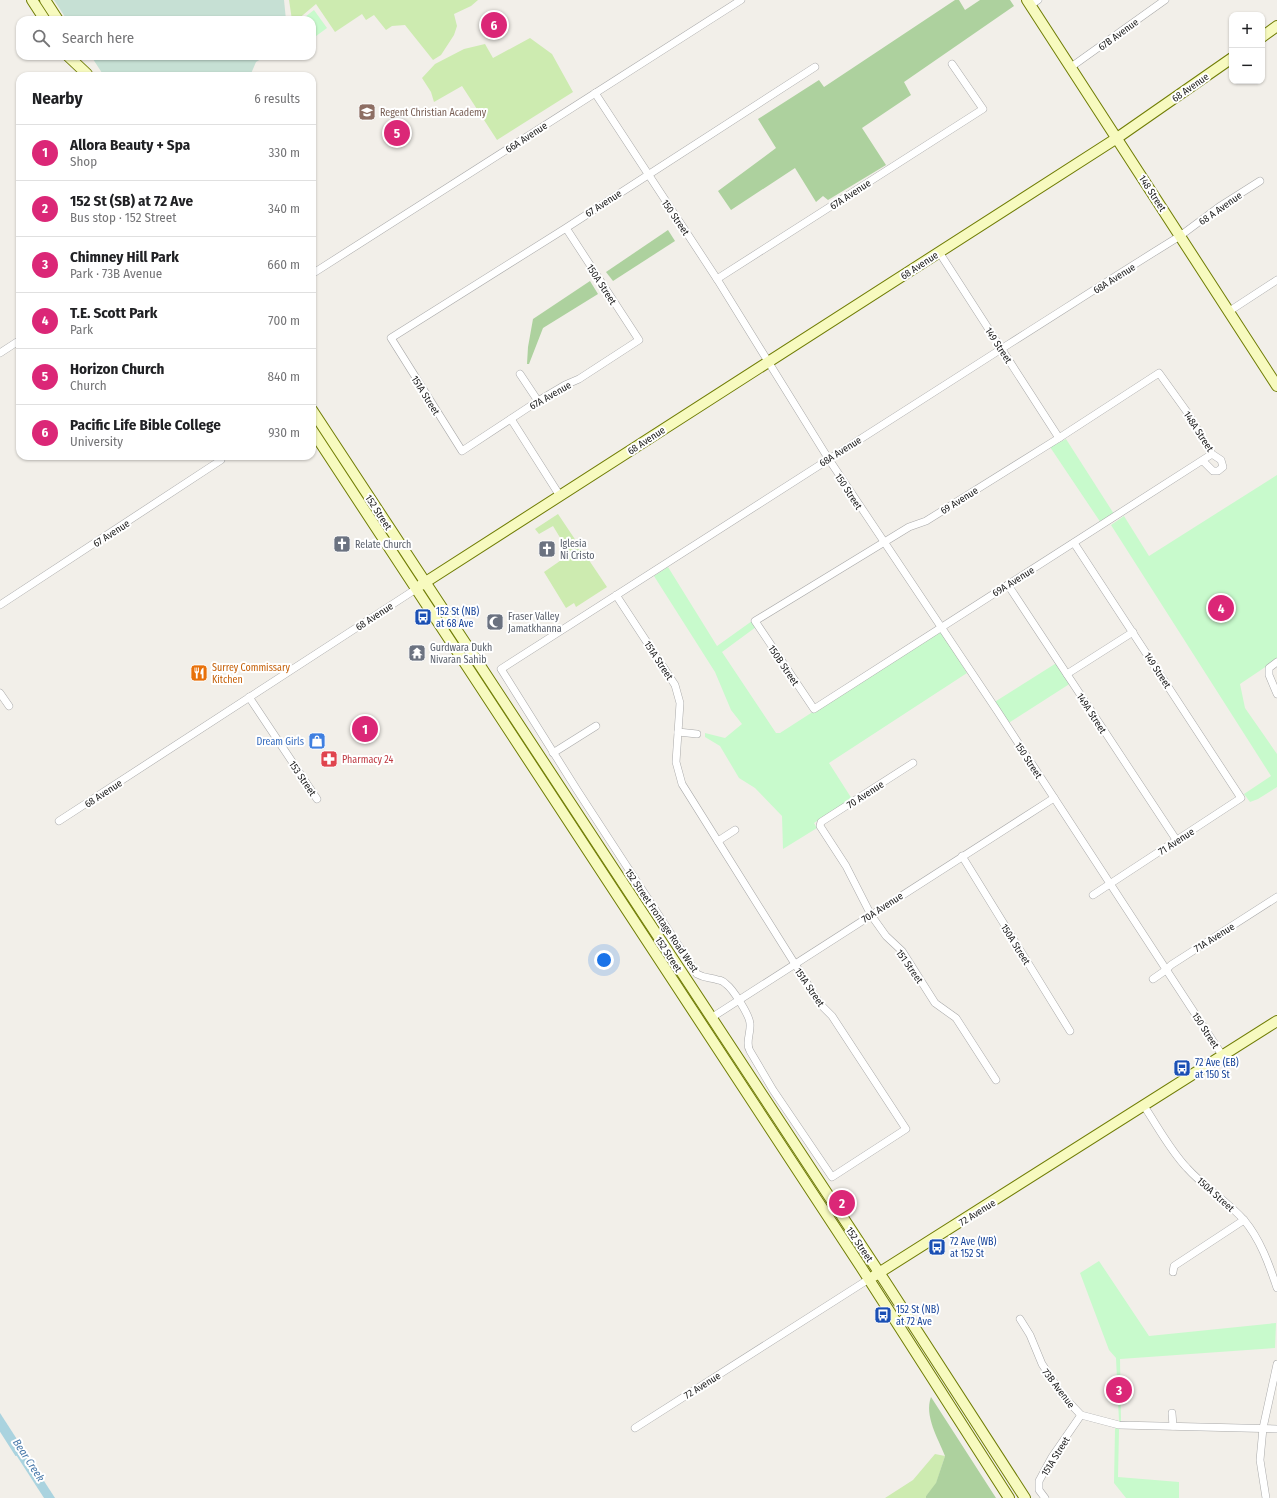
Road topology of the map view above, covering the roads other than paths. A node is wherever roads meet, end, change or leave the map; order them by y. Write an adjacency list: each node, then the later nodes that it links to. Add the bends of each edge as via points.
1 (32, 0): 6 (main road)
2 (45, 0): 7 (main road)
3 (741, 0): 18 (street, 66A Avenue)
4 (1165, 0): 15 (street, 67B Avenue)
5 (1032, 2): 15 (main road, 148 Street)
6 (42, 16)
7 (55, 16)
8 (1277, 26): 9 (main road)
9 (1265, 35)
10 (72, 60): 16 (main road)
11 (82, 60): 17 (main road)
12 (1229, 60): 19 (main road, 68 Avenue)
13 (952, 64): 26 (street, 67A Avenue, via 983,108)
14 (815, 67): 20 (street, 67 Avenue)
15 (1071, 67): 19 (main road, 148 Street)
16 (85, 72)
17 (87, 72)
18 (595, 93): 20 (street, 150 Street); 25 (street, 66A Avenue)
19 (1117, 138): 23 (main road, 148 Street); 24 (main road, 68 Avenue)
20 (647, 174): 22 (street, 67 Avenue); 26 (street, 150 Street)
21 (1260, 181): 23 (street, 68 A Avenue)
22 (566, 228): 29 (street, 67 Avenue); 30 (street, 150A Street)
23 (1180, 236): 28 (main road, 148 Street); 32 (street, 68A Avenue)
24 (939, 252): 32 (street, 149 Street); 34 (main road, 68 Avenue)
25 (316, 271)
26 (717, 279): 34 (street, 150 Street)
27 (1277, 280): 28 (street)
28 (1228, 312): 37 (main road, 148 Street)
29 (391, 338): 43 (street, 151A Street)
30 (639, 340): 38 (street, 67A Avenue, via 579,379)
31 (16, 343): 33 (street)
32 (1001, 349): 42 (street, 149 Street); 45 (street, 68A Avenue)
33 (0, 353)
34 (768, 362): 45 (street, 150 Street); 48 (main road, 68 Avenue)
35 (1159, 373): 42 (street, 69 Avenue); 44 (street, 148A Street, via 1187,412)
36 (520, 374): 38 (street)
37 (1277, 386)
38 (538, 401): 40 (street, 67A Avenue)
39 (316, 416): 51 (main road, 152 Street)
40 (511, 419): 43 (street, 67A Avenue); 48 (street)
41 (316, 436): 53 (main road, 152 Street)
42 (1059, 438): 49 (street, 69 Avenue, via 926,521 909,527)
43 (462, 451)
44 (1212, 454): 47 (street, 69A Avenue); 47 (street, 148A Street, via 1221,460 1223,467 1218,472 1211,470)
45 (828, 458): 49 (street, 150 Street); 54 (street, 68A Avenue)
46 (217, 460): 55 (street, 67 Avenue)
47 (1202, 461): 50 (street, 69A Avenue)
48 (560, 496): 51 (main road, 68 Avenue)
49 (883, 543): 56 (street, 69 Avenue); 57 (street, 150 Street)
50 (1074, 543): 52 (street, 69A Avenue); 58 (street, 149 Street)
51 (425, 583): 53 (main road, 68 Avenue); 90 (main road, 152 Street)
52 (1008, 584): 57 (street, 69A Avenue); 61 (street, 149A Street)
53 (416, 589): 64 (street, 68 Avenue); 88 (main road, 152 Street)
54 (616, 595): 60 (street, 68A Avenue); 68 (street, 151A Street, via 675,685 680,703)
55 (0, 605)
56 (755, 621): 66 (street, 150B Street)
57 (940, 628): 66 (street, 69A Avenue); 72 (street, 150 Street)
58 (1133, 632): 61 (street); 73 (street, 149 Street)
59 (1277, 662): 63 (street, via 1269,668 1269,675)
60 (501, 669): 70 (street, 152 Street Frontage Road West)
61 (1067, 674): 79 (street, 149A Street)
62 (0, 693): 65 (street)
63 (1277, 694)
64 (249, 697): 74 (street, 153 Street); 75 (street, 68 Avenue)
65 (9, 706)
66 (814, 709)
67 (596, 726): 70 (street)
68 (678, 732): 69 (street); 78 (street, 151A Street, via 676,762 682,784)
69 (697, 734)
70 (553, 753): 89 (street, 152 Street Frontage Road West, via 697,974 727,984)
71 (913, 763): 76 (street, 70 Avenue, via 821,822)
72 (1054, 798): 80 (street, 70A Avenue); 81 (street, 150 Street)
73 (1241, 798): 79 (street, 71 Avenue)
74 (317, 800)
75 (59, 821)
76 (820, 826): 84 (street, 151 Street, via 846,866)
77 (735, 830): 78 (street)
78 (718, 841): 85 (street, 151A Street)
79 (1177, 841): 81 (street, 71 Avenue)
80 (962, 856): 84 (street, 70A Avenue); 92 (street, 150A Street)
81 (1110, 884): 82 (street); 86 (street, 150 Street)
82 (1093, 895)
83 (1277, 897): 86 (street, 71A Avenue)
84 (871, 914): 85 (street, 70A Avenue); 94 (street, 151 Street, via 886,936 902,951 935,1003 956,1018)
85 (794, 964): 89 (street, 70A Avenue); 96 (street, 151A Street, via 820,1004 832,1016 906,1129)
86 (1166, 970): 87 (street, 71A Avenue); 93 (street, 150 Street)
87 (1153, 979)
88 (673, 980): 90 (main road, via 685,990 704,1016); 100 (main road, 152 Street)
89 (738, 1000): 90 (street, 70A Avenue); 96 (street, 152 Street Frontage Road West, via 750,1020 751,1030 747,1046)
90 (711, 1018): 99 (main road, 152 Street)
91 (1277, 1021): 93 (main road, 72 Avenue)
92 (1070, 1031)
93 (1222, 1056): 95 (main road, 72 Avenue)
94 (996, 1080)
95 (1144, 1106): 97 (street, 150A Street, via 1187,1168); 99 (main road, 72 Avenue)
96 (832, 1177)
97 (1244, 1220): 98 (street, via 1174,1266); 101 (street, 150A Street, via 1260,1244)
98 (1173, 1272)
99 (879, 1273): 100 (main road, 72 Avenue); 111 (main road, 152 Street)
100 (869, 1279): 107 (street, 72 Avenue); 110 (main road, 152 Street)
101 (1277, 1288)
102 (1020, 1319): 105 (street, 73B Avenue, via 1056,1387)
103 (1277, 1364): 108 (street)
104 (1172, 1413): 106 (street)
105 (1081, 1415): 106 (street, 73B Avenue, via 1119,1425); 112 (street, 151A Street, via 1039,1481 1039,1490)
106 (1172, 1426): 108 (street, 73B Avenue)
107 (635, 1428)
108 (1263, 1428): 109 (street, 73B Avenue); 113 (street, via 1260,1460)
109 (1277, 1429)
110 (1009, 1498)
111 (1025, 1498)
112 (1044, 1498)
113 (1266, 1498)

